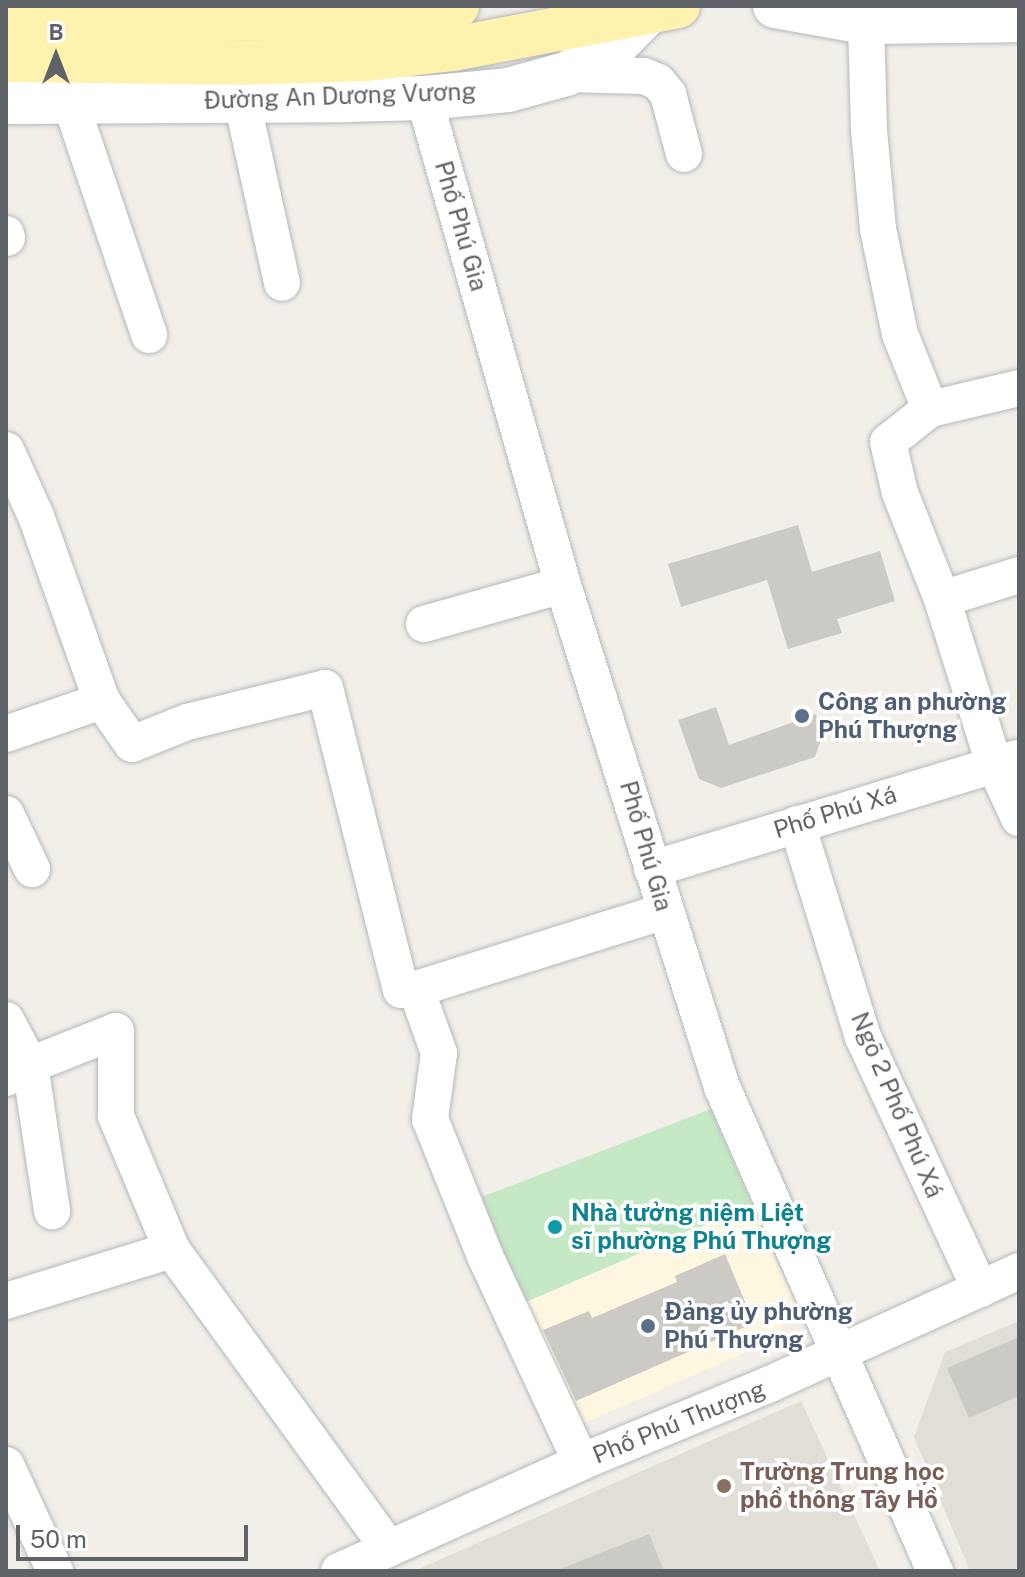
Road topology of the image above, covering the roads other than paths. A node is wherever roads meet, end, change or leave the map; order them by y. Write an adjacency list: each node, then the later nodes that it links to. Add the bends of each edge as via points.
1 (457, 6): 4 (main road, via 364,18)
2 (775, 6): 6 (street)
3 (664, 8): 7 (main road, Đường An Dương Vương, via 453,49 367,59); 8 (street, Đường An Dương Vương, via 615,46)
4 (6, 20)
5 (1019, 20): 6 (street)
6 (866, 22): 17 (street, via 878,229 900,334)
7 (6, 60)
8 (566, 74): 9 (street, Đường An Dương Vương, via 508,90); 13 (street, via 644,76 658,82 668,94)
9 (424, 98): 11 (street, Đường An Dương Vương); 20 (street, Phố Phú Gia)
10 (70, 101): 11 (street, Đường An Dương Vương); 12 (street, Đường An Dương Vương); 15 (street)
11 (242, 101): 14 (street)
12 (6, 102)
13 (684, 154)
14 (282, 283)
15 (149, 335)
16 (1019, 388): 17 (street)
17 (930, 409): 21 (street, via 888,442 900,493)
18 (6, 450): 23 (street, via 36,516)
19 (1019, 575): 21 (street)
20 (563, 585): 22 (street); 30 (street, Phố Phú Gia)
21 (942, 599): 25 (street)
22 (424, 624)
23 (102, 701): 24 (street); 32 (street, via 132,744 187,722 325,688 401,990)
24 (6, 734)
25 (1007, 761): 27 (street); 28 (street, Phố Phú Xá)
26 (6, 814): 29 (street)
27 (1019, 818)
28 (797, 824): 30 (street, Phố Phú Xá); 38 (street, Ngõ 2 Phố Phú Xá, via 863,1037)
29 (32, 869)
30 (652, 869): 31 (street, Phố Phú Gia)
31 (665, 911): 32 (street); 40 (street, Phố Phú Gia, via 722,1087)
32 (416, 989): 41 (street, via 439,1053 430,1119 485,1256)
33 (6, 1020): 34 (street)
34 (18, 1071): 35 (street); 36 (street, via 116,1031 116,1116)
35 (52, 1211)
36 (172, 1250): 39 (street); 43 (street)
37 (1019, 1271): 38 (street, Phố Phú Thượng)
38 (980, 1289): 40 (street, Phố Phú Thượng)
39 (6, 1301)
40 (841, 1352): 41 (street, Phố Phú Thượng); 46 (street, Phố Phú Gia)
41 (581, 1462): 43 (street, Phố Phú Thượng)
42 (6, 1465): 44 (street)
43 (389, 1549): 45 (street, Phố Phú Thượng)
44 (55, 1571)
45 (339, 1571)
46 (935, 1571)

